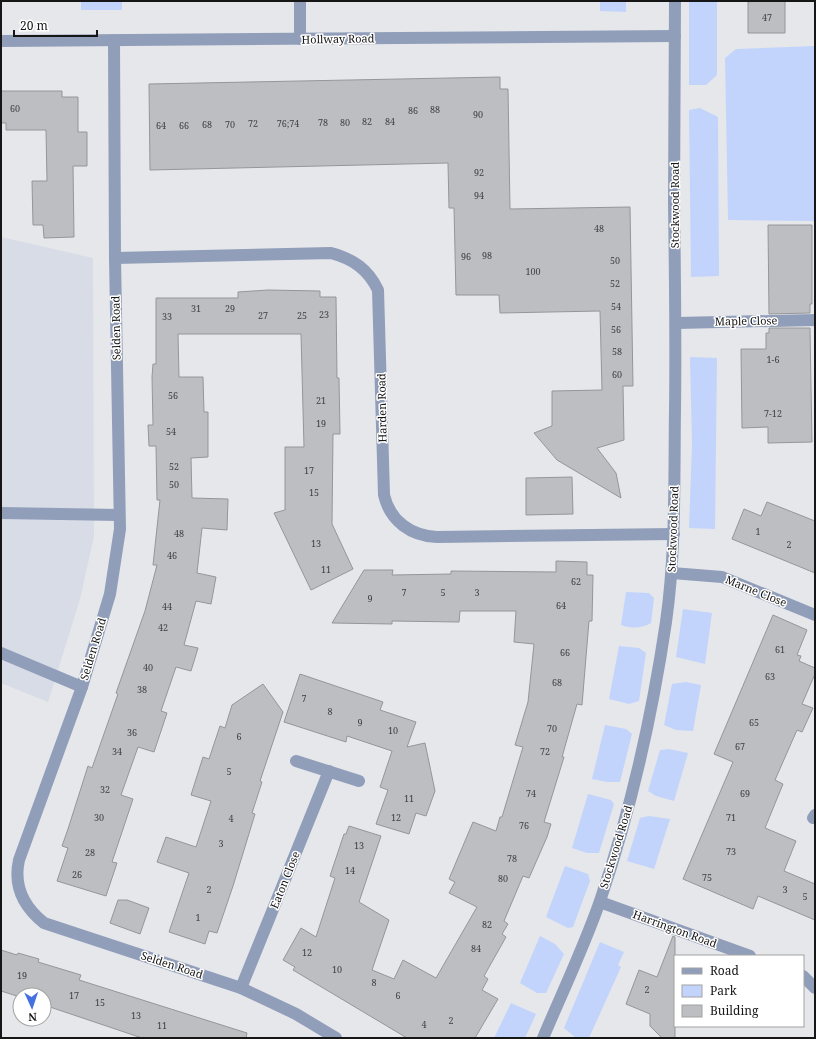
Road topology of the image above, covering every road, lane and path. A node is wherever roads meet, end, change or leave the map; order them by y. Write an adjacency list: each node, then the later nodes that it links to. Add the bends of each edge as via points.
1 (300, 1): 4 (street)
2 (675, 1): 3 (street, Stockwood Road)
3 (675, 36): 4 (street, Hollway Road); 9 (street, Stockwood Road, via 674,202)
4 (300, 39): 5 (street, Hollway Road)
5 (114, 40): 6 (street, Hollway Road); 7 (street, Selden Road)
6 (1, 41)
7 (115, 258): 11 (street, Selden Road); 12 (street, Harden Road, via 331,253 347,257 362,267 378,290 384,496 394,518 410,531 437,537)
8 (815, 320): 9 (street, Maple Close)
9 (677, 323): 12 (street, Stockwood Road)
10 (1, 513): 11 (street)
11 (120, 515): 16 (street, Selden Road, via 110,594)
12 (674, 534): 13 (street, Stockwood Road)
13 (672, 572): 14 (street, Marne Close, via 722,577); 20 (street, Stockwood Road, via 649,722 634,786)
14 (815, 615)
15 (1, 653): 16 (street)
16 (82, 687): 25 (street, Selden Road, via 19,860 16,873 22,898 29,910 44,924)
17 (296, 761): 18 (street)
18 (329, 772): 19 (street); 25 (street, Eaton Close)
19 (359, 781)
20 (600, 902): 21 (street, Harrington Road); 28 (street, Stockwood Road)
21 (747, 955)
22 (804, 976): 24 (street)
23 (804, 977): 26 (street)
24 (815, 979)
25 (241, 988): 27 (street, Selden Road, via 296,1014)
26 (815, 988)
27 (336, 1038)
28 (543, 1038)

